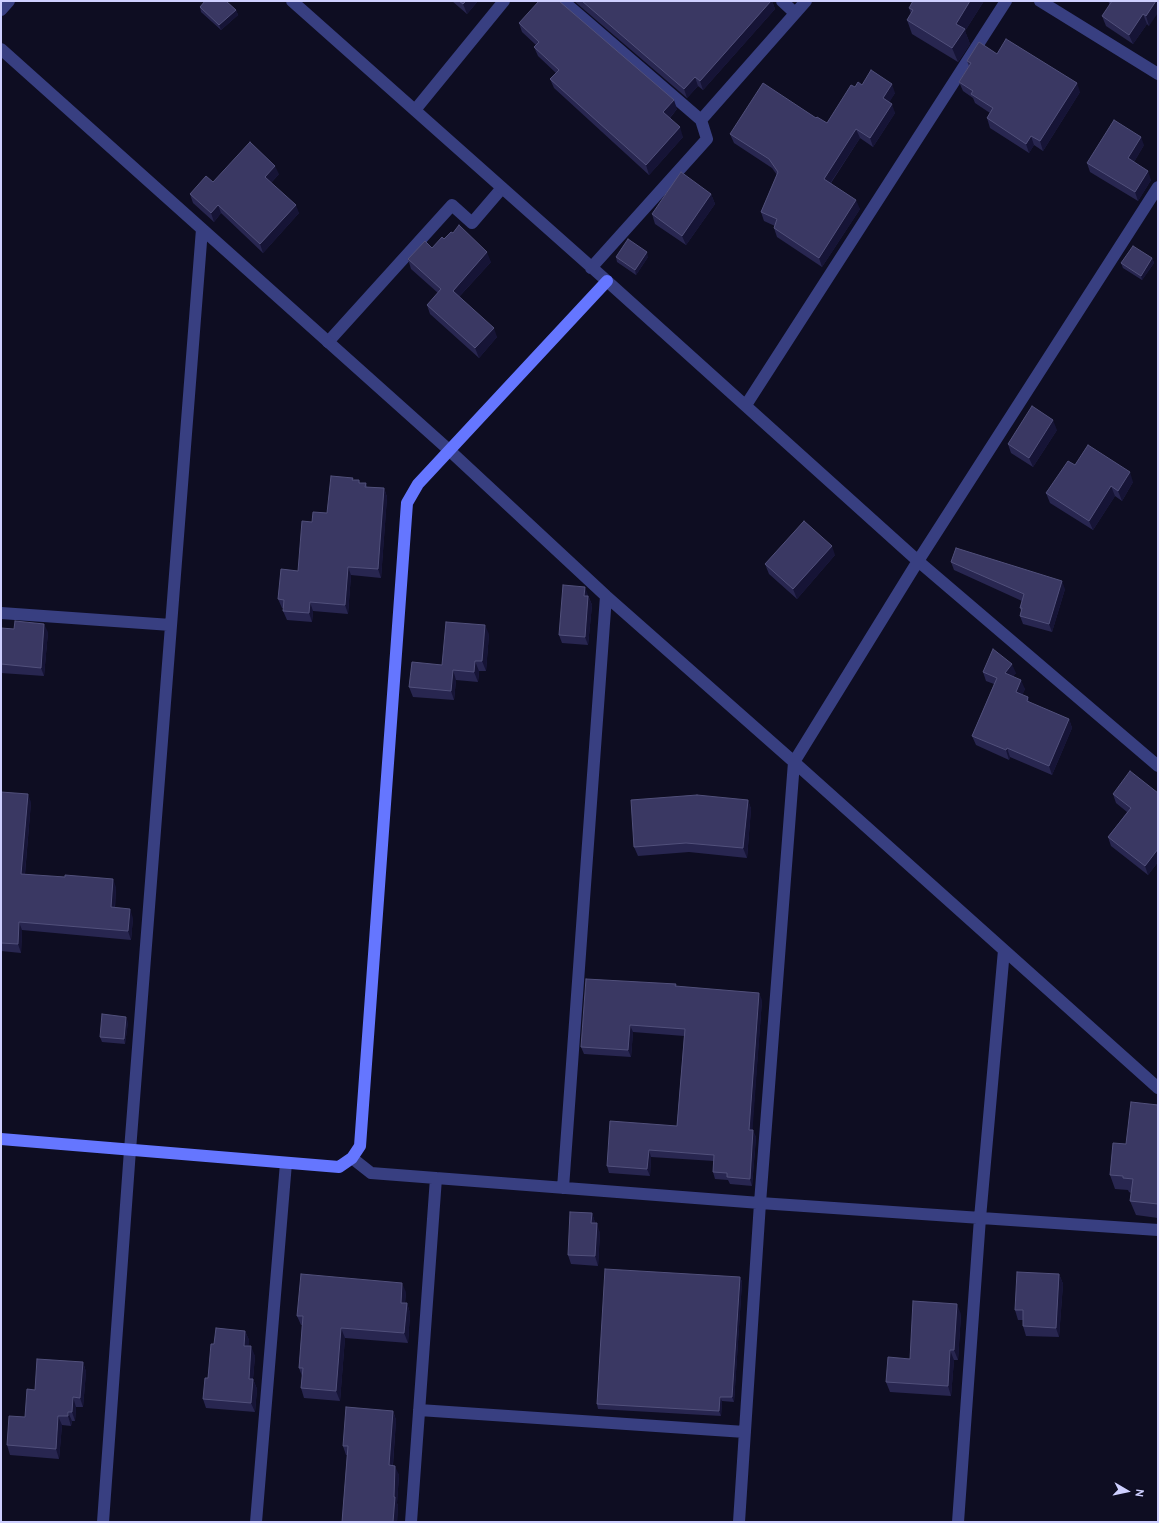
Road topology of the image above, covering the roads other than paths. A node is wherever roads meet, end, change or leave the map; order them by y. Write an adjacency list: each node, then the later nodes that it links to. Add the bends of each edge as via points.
1 (9, 1): 9 (street)
2 (292, 1): 13 (street)
3 (504, 1): 13 (street)
4 (563, 1): 14 (street)
5 (782, 1): 10 (street)
6 (806, 1): 10 (street)
7 (1006, 1): 21 (street)
8 (1040, 1): 12 (street)
9 (1, 10)
10 (795, 13): 14 (street)
11 (1, 49): 17 (street)
12 (1158, 74)
13 (415, 110): 16 (street)
14 (701, 120): 18 (street, via 707,138)
15 (1158, 187): 23 (street)
16 (502, 188): 18 (street); 20 (street, via 472,223 452,206)
17 (202, 229): 20 (street); 26 (street)
18 (591, 268): 19 (street)
19 (607, 281): 21 (street); 22 (street)
20 (328, 342): 22 (street)
21 (746, 406): 23 (street)
22 (449, 450): 24 (street); 33 (street, via 418,484 407,503 360,1146)
23 (918, 561): 27 (street); 28 (street)
24 (606, 596): 27 (street); 36 (street)
25 (1, 613): 26 (street)
26 (171, 625): 32 (street)
27 (794, 762): 29 (street); 37 (street)
28 (1158, 766)
29 (1004, 950): 30 (street); 38 (street)
30 (1158, 1088)
31 (1, 1139): 32 (street)
32 (130, 1150): 34 (street); 42 (street)
33 (352, 1158): 34 (street, via 339,1167); 35 (street, via 371,1173)
34 (286, 1163): 43 (street)
35 (436, 1178): 36 (street); 40 (street)
36 (563, 1188): 37 (street)
37 (760, 1203): 38 (street); 41 (street)
38 (980, 1218): 39 (street); 46 (street)
39 (1158, 1230)
40 (419, 1410): 41 (street); 44 (street)
41 (745, 1432): 45 (street)
42 (103, 1522)
43 (256, 1522)
44 (411, 1522)
45 (740, 1522)
46 (958, 1522)

